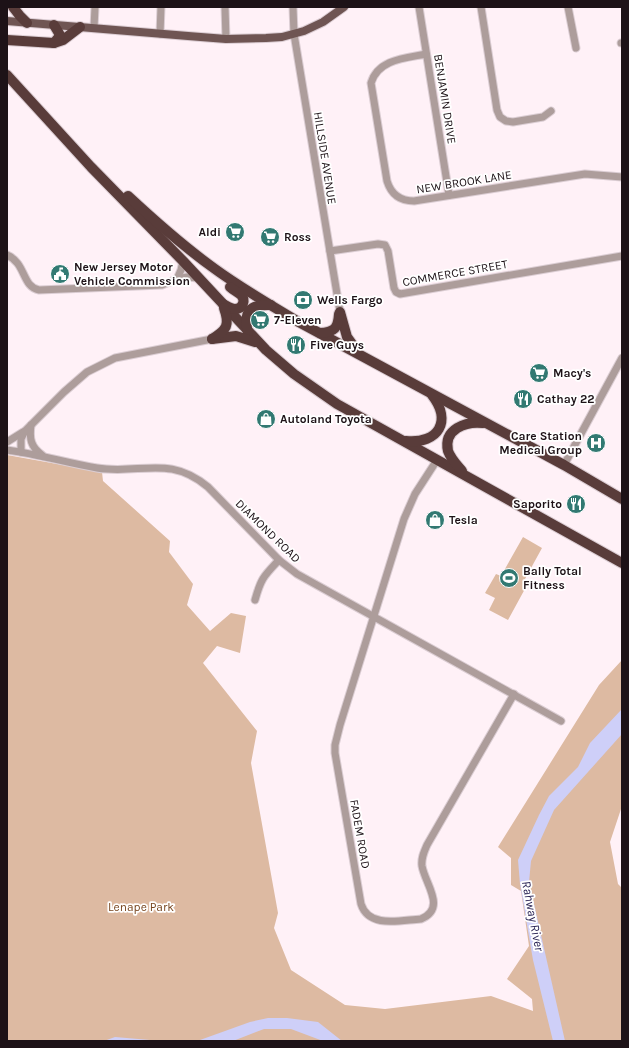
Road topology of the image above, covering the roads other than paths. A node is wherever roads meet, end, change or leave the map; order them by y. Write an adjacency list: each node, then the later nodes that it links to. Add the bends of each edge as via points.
1 (13, 7): 11 (highway)
2 (95, 7): 14 (street)
3 (161, 7): 15 (street)
4 (225, 7): 17 (street)
5 (293, 7): 16 (street, HILLSIDE AVENUE)
6 (344, 7): 16 (main road, via 318,24)
7 (419, 7): 21 (street, BENJAMIN DRIVE)
8 (481, 7): 25 (street, via 500,117 513,122 543,117)
9 (568, 7): 20 (street)
10 (7, 21): 11 (main road)
11 (27, 22): 12 (main road)
12 (54, 25): 13 (main road); 19 (highway, via 60,35)
13 (80, 27): 14 (main road); 19 (highway, via 63,40)
14 (94, 28): 15 (main road)
15 (160, 34): 17 (main road)
16 (294, 34): 17 (main road); 29 (street, HILLSIDE AVENUE)
17 (226, 39)
18 (8, 41): 19 (highway)
19 (54, 43)
20 (576, 48)
21 (426, 54): 27 (street, BENJAMIN DRIVE); 27 (street, NEW BROOK LANE, via 383,66 375,74 371,88 387,181 392,191 399,198 408,201)
22 (7, 66): 28 (highway, via 114,182)
23 (7, 75): 24 (highway)
24 (11, 81): 32 (highway)
25 (551, 111)
26 (622, 177): 27 (street, NEW BROOK LANE, via 585,174)
27 (449, 195)
28 (191, 250): 36 (highway, via 208,268 240,294 243,301 237,309); 37 (highway)
29 (330, 251): 31 (street, COMMERCE STREET, via 385,245 394,288 400,294); 38 (street, HILLSIDE AVENUE)
30 (8, 256): 35 (street, via 18,263 30,286 39,290 162,285)
31 (621, 256): 33 (street)
32 (183, 262): 34 (highway); 35 (street)
33 (622, 265)
34 (198, 278): 35 (street); 36 (highway)
35 (177, 279)
36 (221, 304): 39 (highway); 41 (highway, via 227,325 222,333)
37 (271, 306): 39 (highway, via 258,306 250,310 246,319); 40 (highway)
38 (340, 312): 40 (highway, via 339,322 335,328); 43 (highway, via 347,337)
39 (248, 333): 42 (highway)
40 (320, 333): 43 (highway)
41 (212, 339): 42 (highway, via 236,336); 47 (street, via 115,358 87,372)
42 (259, 344): 49 (highway, via 320,393)
43 (361, 355): 45 (highway)
44 (622, 358): 55 (street)
45 (430, 393): 46 (highway); 49 (highway, via 441,412 442,421 438,430 424,440)
46 (487, 423): 55 (highway); 56 (highway, via 464,424 456,428 449,439 450,456)
47 (31, 425): 48 (street); 53 (street, via 31,444)
48 (25, 431): 50 (street); 52 (street, via 21,439)
49 (402, 441): 54 (highway)
50 (7, 442)
51 (7, 450): 52 (street, DIAMOND ROAD)
52 (20, 452): 53 (street, DIAMOND ROAD)
53 (42, 455): 58 (street, DIAMOND ROAD, via 97,468 167,468 188,473 208,487)
54 (437, 460): 56 (highway); 61 (street, FADEM ROAD, via 404,519)
55 (564, 465): 57 (highway)
56 (468, 477): 59 (highway)
57 (622, 499)
58 (279, 560): 60 (street, via 264,575); 61 (street, DIAMOND ROAD, via 297,574)
59 (622, 564)
60 (255, 600)
61 (373, 616): 62 (street, DIAMOND ROAD); 62 (street, FADEM ROAD, via 335,746 361,904 371,919 382,922 421,919 432,911 434,900 422,867 423,854)
62 (514, 694): 63 (street, DIAMOND ROAD)
63 (561, 720)

